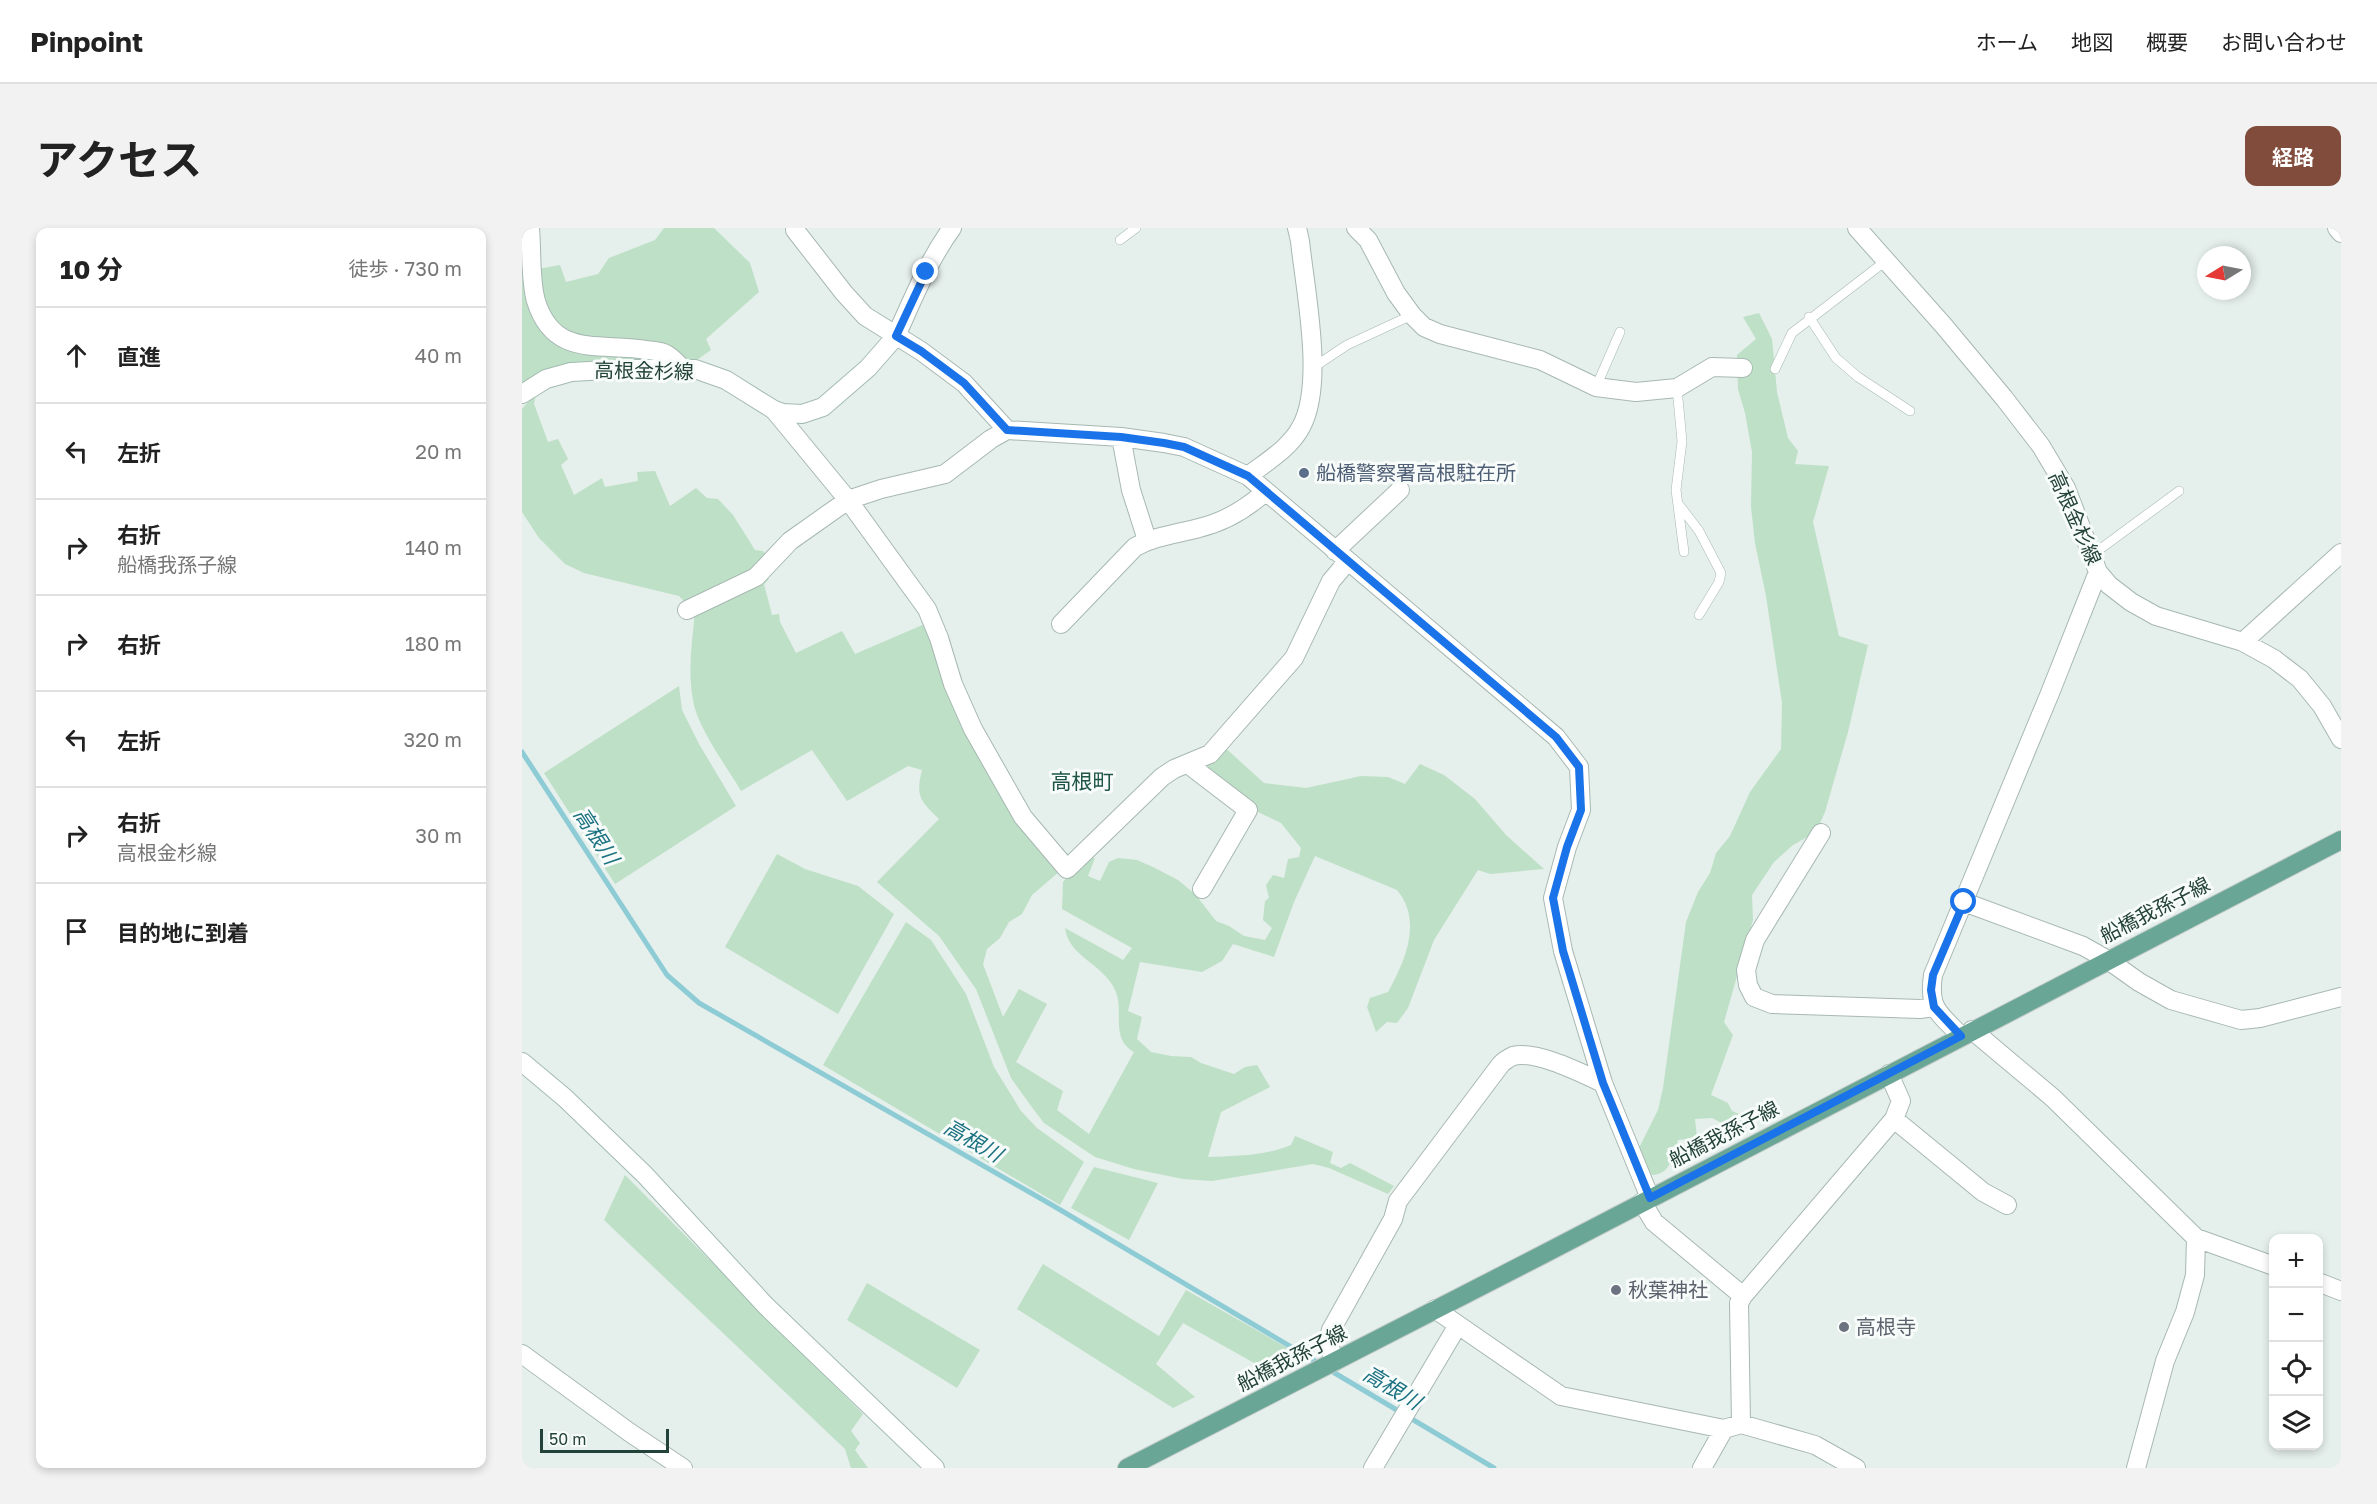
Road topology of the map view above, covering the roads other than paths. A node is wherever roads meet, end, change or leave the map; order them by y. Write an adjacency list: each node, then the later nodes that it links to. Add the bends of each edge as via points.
1 (530, 228): 18 (street, via 535,299 555,335 576,344 623,346 666,354)
2 (952, 228): 15 (street, 高根金杉線, via 934,254)
3 (1136, 228): 10 (lane)
4 (1297, 228): 16 (street)
5 (1356, 228): 12 (street, via 1368,240)
6 (1857, 228): 11 (street, 高根金杉線)
7 (2337, 228): 9 (street)
8 (795, 230): 15 (street, via 865,316)
9 (2341, 233)
10 (1120, 240)
11 (1887, 260): 13 (lane); 37 (street, 高根金杉線, via 2041,446 2066,488)
12 (1412, 315): 16 (lane, via 1347,345); 20 (street, via 1424,327 1440,334 1540,360)
13 (1809, 317): 19 (lane, via 1792,333); 24 (lane, via 1836,358)
14 (1620, 332): 20 (lane)
15 (896, 336): 23 (street, 高根金杉線, via 868,368 823,407 801,414); 25 (street, via 964,383)
16 (1314, 367): 27 (street, via 1302,426 1291,442)
17 (1743, 368): 21 (street, via 1713,367)
18 (683, 369): 22 (street, 高根金杉線, via 571,372 546,379); 23 (street, 高根金杉線, via 726,380)
19 (1775, 369)
20 (1596, 387): 21 (street, via 1636,392)
21 (1677, 388): 32 (lane, via 1682,441)
22 (522, 394)
23 (774, 410): 31 (street)
24 (1910, 411)
25 (1007, 430): 26 (street); 31 (street, via 945,474)
26 (1121, 437): 27 (street, via 1184,447); 33 (street, via 1131,490)
27 (1248, 476): 30 (street)
28 (1400, 490): 36 (street)
29 (2179, 491): 37 (lane)
30 (1265, 492): 33 (street, via 1233,516 1202,528); 36 (street)
31 (848, 500): 38 (street, via 790,542 756,577); 43 (street, via 927,609 973,729 1023,817 1067,869 1162,777)
32 (1678, 504): 34 (lane); 39 (lane, via 1699,531 1721,573)
33 (1148, 540): 40 (street, via 1135,547)
34 (1684, 552)
35 (2341, 553): 41 (street)
36 (1341, 556): 43 (street, via 1294,658 1210,754); 54 (street, via 1556,737 1579,767 1581,810 1553,898 1563,951)
37 (2095, 563): 41 (street, 高根金杉線, via 2109,585 2156,616); 47 (street)
38 (687, 610)
39 (1699, 615)
40 (1061, 624)
41 (2243, 642): 42 (street, 高根金杉線, via 2300,679)
42 (2341, 739)
43 (1188, 764): 46 (street, via 1248,810)
44 (1821, 832): 50 (street, via 1755,940 1746,970 1754,997 1772,1004)
45 (2341, 840): 48 (main road, 船橋我孫子線)
46 (1202, 889)
47 (1964, 902): 48 (street, via 2083,946); 50 (street, via 1933,975)
48 (2108, 960): 49 (street, via 2171,1000 2241,1020); 51 (main road, 船橋我孫子線)
49 (2341, 997)
50 (1934, 1007): 51 (street)
51 (1967, 1033): 53 (main road, 船橋我孫子線); 58 (street, via 2053,1098)
52 (522, 1062): 69 (street, via 645,1174 766,1306)
53 (1889, 1074): 55 (street, via 1901,1101); 56 (main road, 船橋我孫子線)
54 (1603, 1083): 56 (street); 66 (street, via 1576,1070 1524,1056 1501,1064 1398,1201 1393,1219 1331,1330 1328,1340)
55 (1894, 1119): 57 (street, via 1983,1192); 62 (street)
56 (1646, 1200): 62 (street, via 1654,1222); 63 (main road, 船橋我孫子線)
57 (2007, 1205)
58 (2196, 1238): 59 (street); 74 (street, via 2195,1275 2165,1361)
59 (2269, 1264)
60 (2323, 1284): 61 (street)
61 (2341, 1291)
62 (1743, 1296): 67 (street, via 1739,1303)
63 (1435, 1309): 64 (street); 66 (main road, 船橋我孫子線)
64 (1458, 1325): 67 (street, via 1561,1396); 71 (street)
65 (522, 1354): 68 (street)
66 (1334, 1362): 70 (main road, 船橋我孫子線)
67 (1732, 1427): 72 (street); 73 (street, via 1815,1445)
68 (683, 1468)
69 (935, 1468)
70 (1127, 1468)
71 (1373, 1468)
72 (1702, 1468)
73 (1856, 1468)
74 (2136, 1468)

